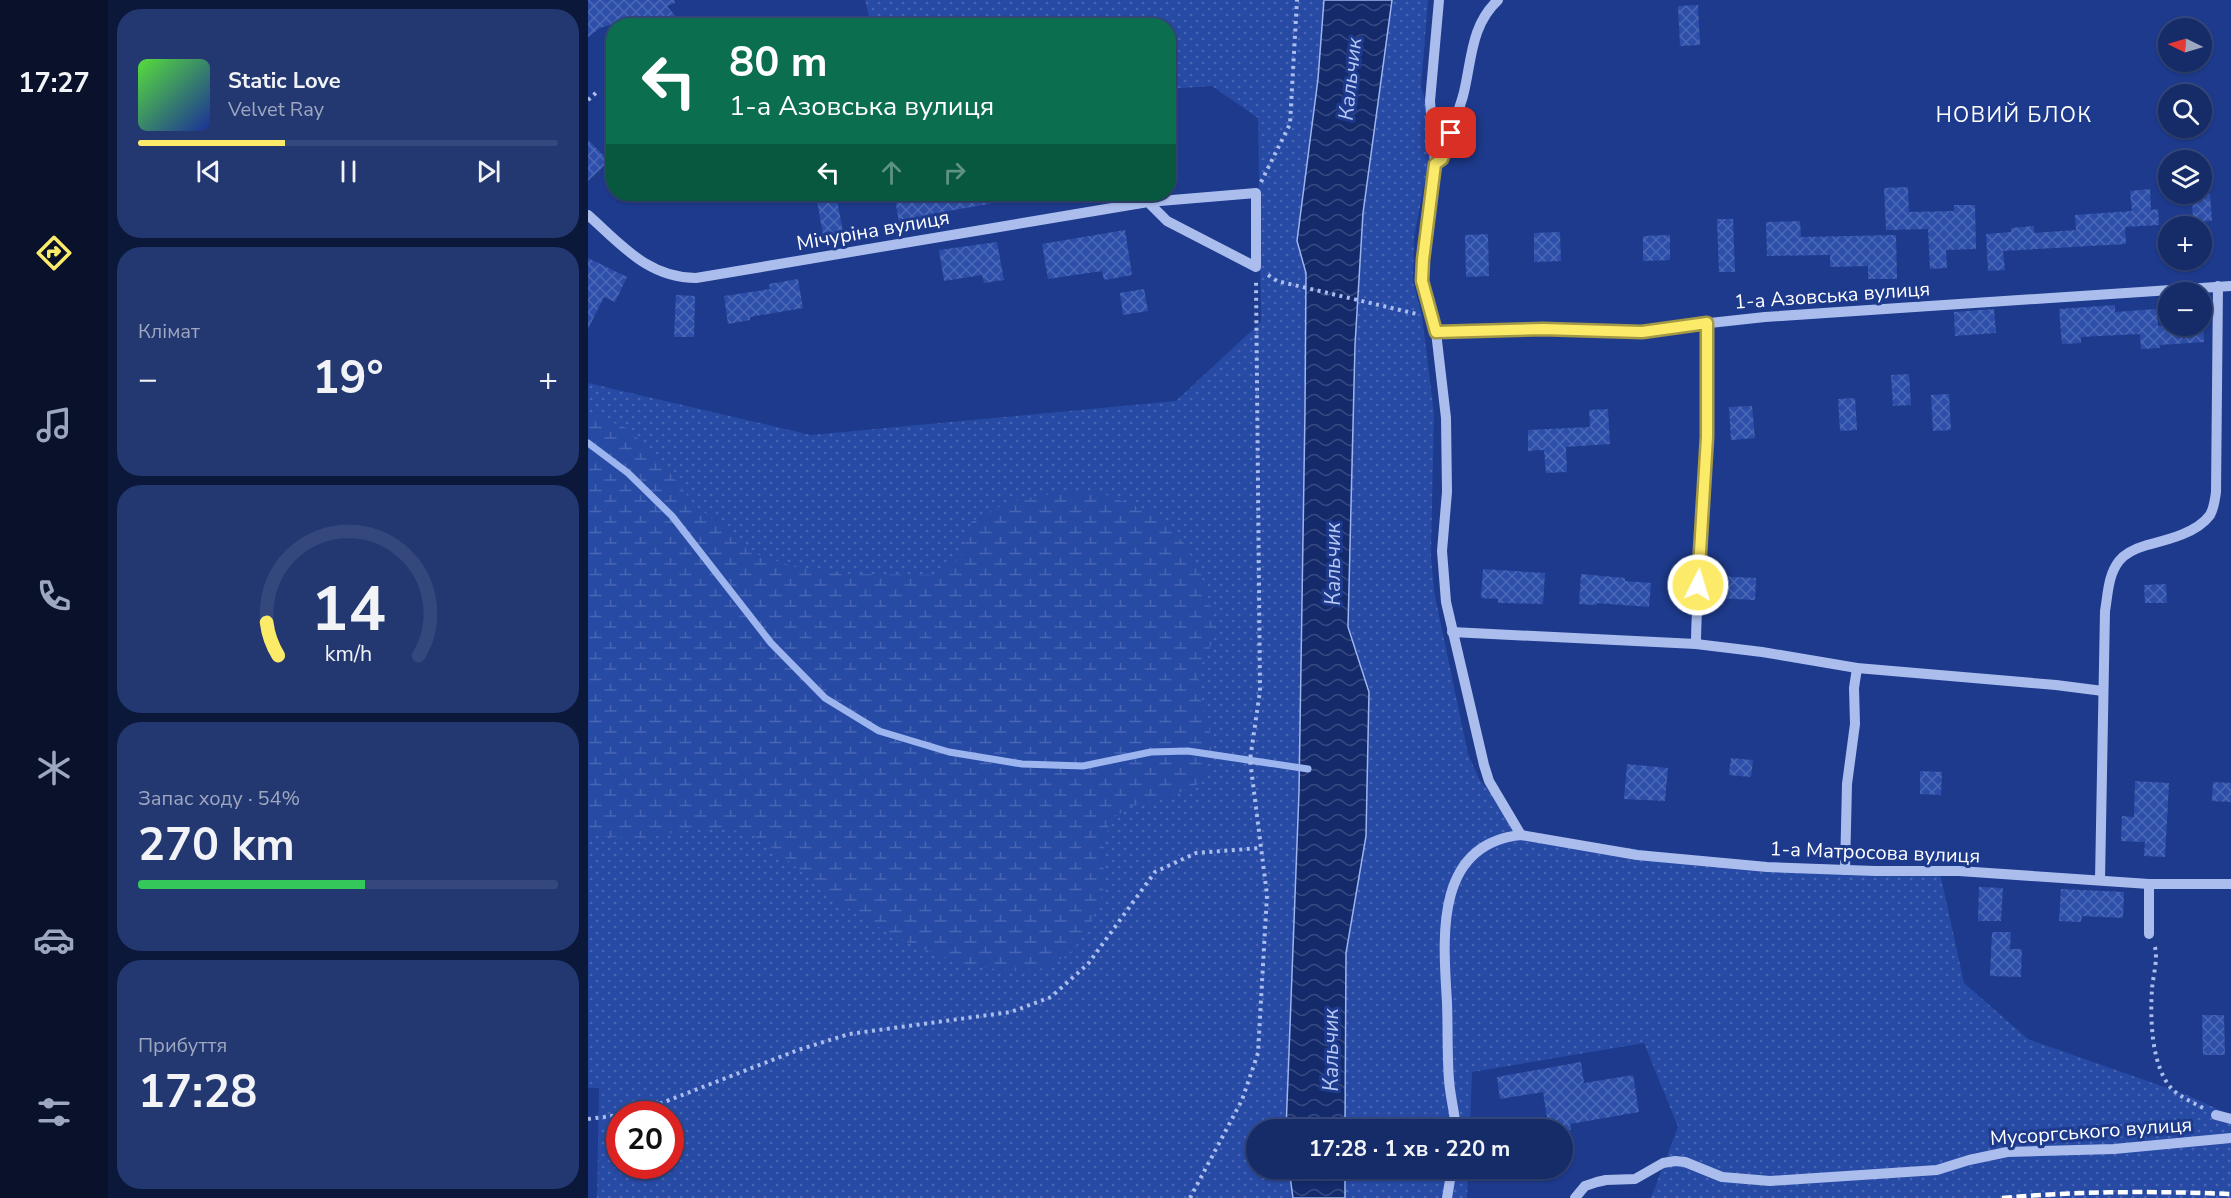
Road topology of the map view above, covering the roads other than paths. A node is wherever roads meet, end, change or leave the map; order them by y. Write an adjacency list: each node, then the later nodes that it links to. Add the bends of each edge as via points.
1 (1438, 0): 3 (street, via 1430,101)
2 (1498, 0): 3 (street, via 1487,11 1474,36 1448,145)
3 (1435, 164): 11 (street, via 1422,281)
4 (1176, 200): 6 (street, Мічуріна вулиця, via 1256,193 1256,267 1167,221)
5 (1161, 201): 6 (street, Мічуріна вулиця)
6 (1149, 202): 7 (street, Мічуріна вулиця, via 696,278 666,275 653,269)
7 (588, 215)
8 (2218, 286): 9 (street, 1-а Азовська вулиця); 10 (street, 1-а Азовська вулиця); 15 (street, via 2214,507 2201,523 2180,535 2135,549 2120,560 2108,590)
9 (2231, 286)
10 (1707, 323): 11 (street, 1-а Азовська вулиця, via 1642,332); 13 (street, via 1707,437)
11 (1436, 332): 12 (street, via 1446,418 1447,492 1442,551)
12 (1452, 632): 13 (street); 16 (street, via 1489,780)
13 (1696, 644): 14 (street)
14 (1857, 668): 15 (street); 17 (street, via 1847,784)
15 (2103, 691): 18 (street)
16 (1521, 835): 17 (street, 1-а Матросова вулиця, via 1666,858); 23 (street, via 1506,836 1478,852 1456,876 1449,897 1444,955)
17 (1845, 870): 18 (street, 1-а Матросова вулиця, via 1959,871)
18 (2100, 880): 19 (street, 1-а Матросова вулиця)
19 (2149, 884): 20 (street, 1-а Матросова вулиця); 21 (street)
20 (2231, 884)
21 (2149, 934)
22 (2216, 1115): 24 (street)
23 (1455, 1119)
24 (2231, 1119)
25 (2231, 1138): 28 (street, Мусоргського вулиця, via 2114,1149 2007,1152 1937,1170 1770,1181 1722,1177 1685,1161 1675,1161 1635,1179 1606,1180 1585,1186)
26 (1450, 1179): 27 (street)
27 (1447, 1198)
28 (1575, 1198)

